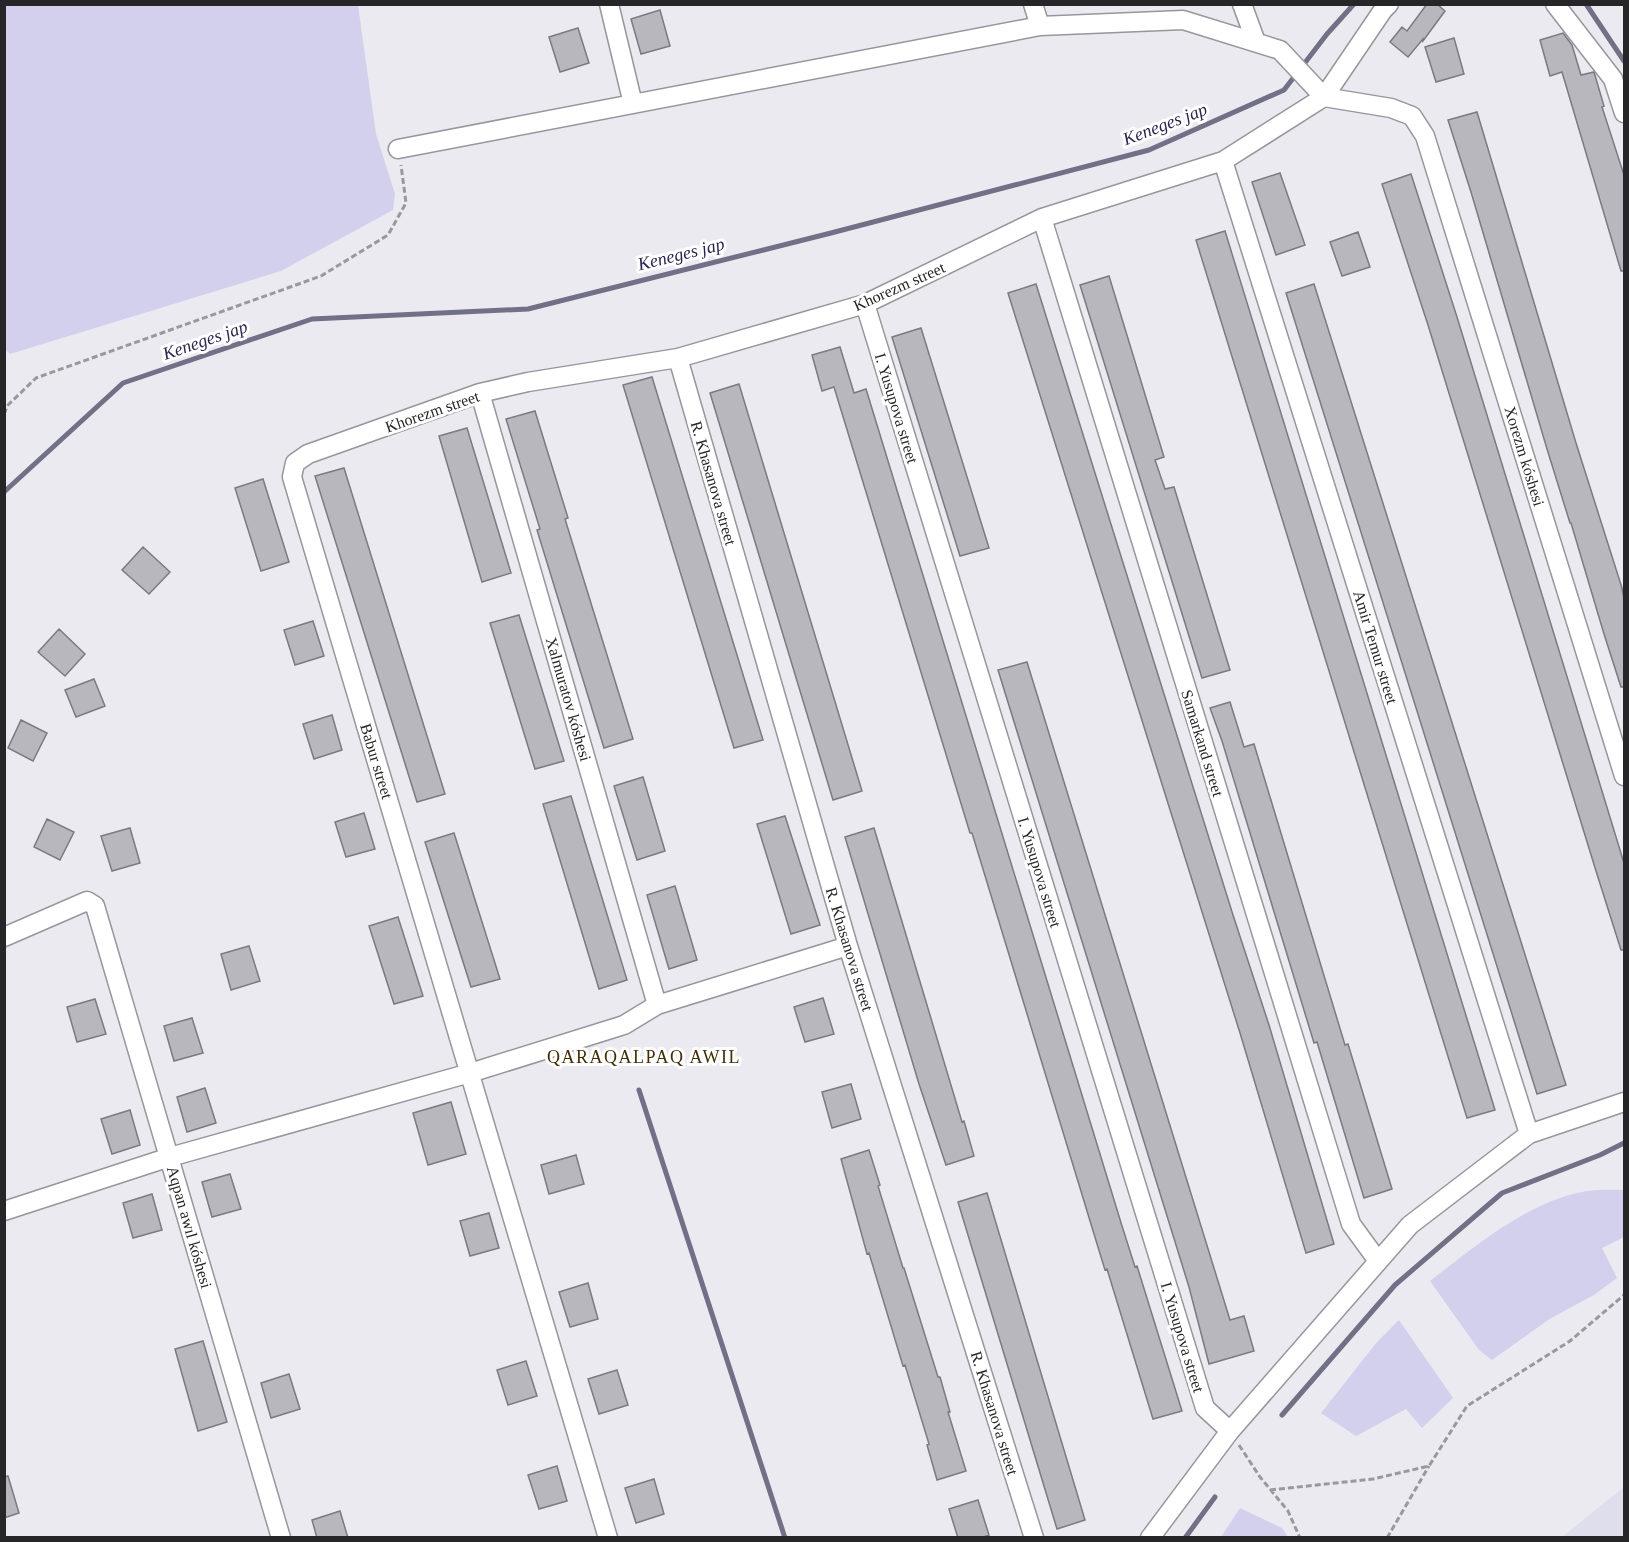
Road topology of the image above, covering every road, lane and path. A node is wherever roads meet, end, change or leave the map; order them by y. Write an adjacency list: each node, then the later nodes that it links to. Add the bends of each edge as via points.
1 (609, 4): 9 (street)
2 (1033, 4): 6 (street)
3 (1242, 4): 7 (street)
4 (1389, 4): 8 (street)
5 (1555, 4): 10 (street, via 1613,79)
6 (1040, 26): 7 (street, via 1183,20); 9 (street)
7 (1256, 42): 8 (street, via 1280,50)
8 (1324, 98): 12 (street, Khorezm street); 19 (street, Xorezm kóshesi, via 1391,108 1412,116 1425,136)
9 (633, 104): 11 (street)
10 (1624, 113)
11 (398, 149): 17 (path, via 406,203 388,235 321,276 36,378)
12 (1223, 161): 13 (street, Khorezm street); 25 (street, Amir Temur street)
13 (1041, 219): 14 (street, Khorezm street); 28 (street, Samarkand street, via 1351,1224)
14 (865, 304): 15 (street, Khorezm street); 30 (street, I. Yusupova street, via 1205,1408)
15 (678, 358): 16 (street, Khorezm street); 21 (street, R. Khasanova street)
16 (480, 393): 18 (street, Khorezm street); 22 (street, Xalmuratov kóshesi)
17 (4, 414)
18 (308, 454): 23 (street, Babur street, via 295,463 292,477)
19 (1624, 776)
20 (4, 937): 26 (street, Aqpan awıl kóshesi, via 87,901 95,906)
21 (848, 946): 22 (street); 35 (street, R. Khasanova street)
22 (657, 1005): 23 (street, via 624,1025)
23 (470, 1073): 26 (street); 34 (street)
24 (1624, 1102): 25 (street)
25 (1529, 1134): 28 (street, via 1410,1225)
26 (170, 1157): 27 (street); 33 (street, Aqpan awıl kóshesi)
27 (4, 1211)
28 (1378, 1261): 30 (street)
29 (1624, 1295): 31 (path, via 1570,1341 1467,1406)
30 (1230, 1431): 32 (path); 36 (street)
31 (1429, 1466): 32 (path, via 1373,1479); 38 (path)
32 (1270, 1490): 37 (path, via 1288,1511)
33 (281, 1538)
34 (608, 1538)
35 (1034, 1538)
36 (1150, 1538)
37 (1300, 1538)
38 (1388, 1538)

